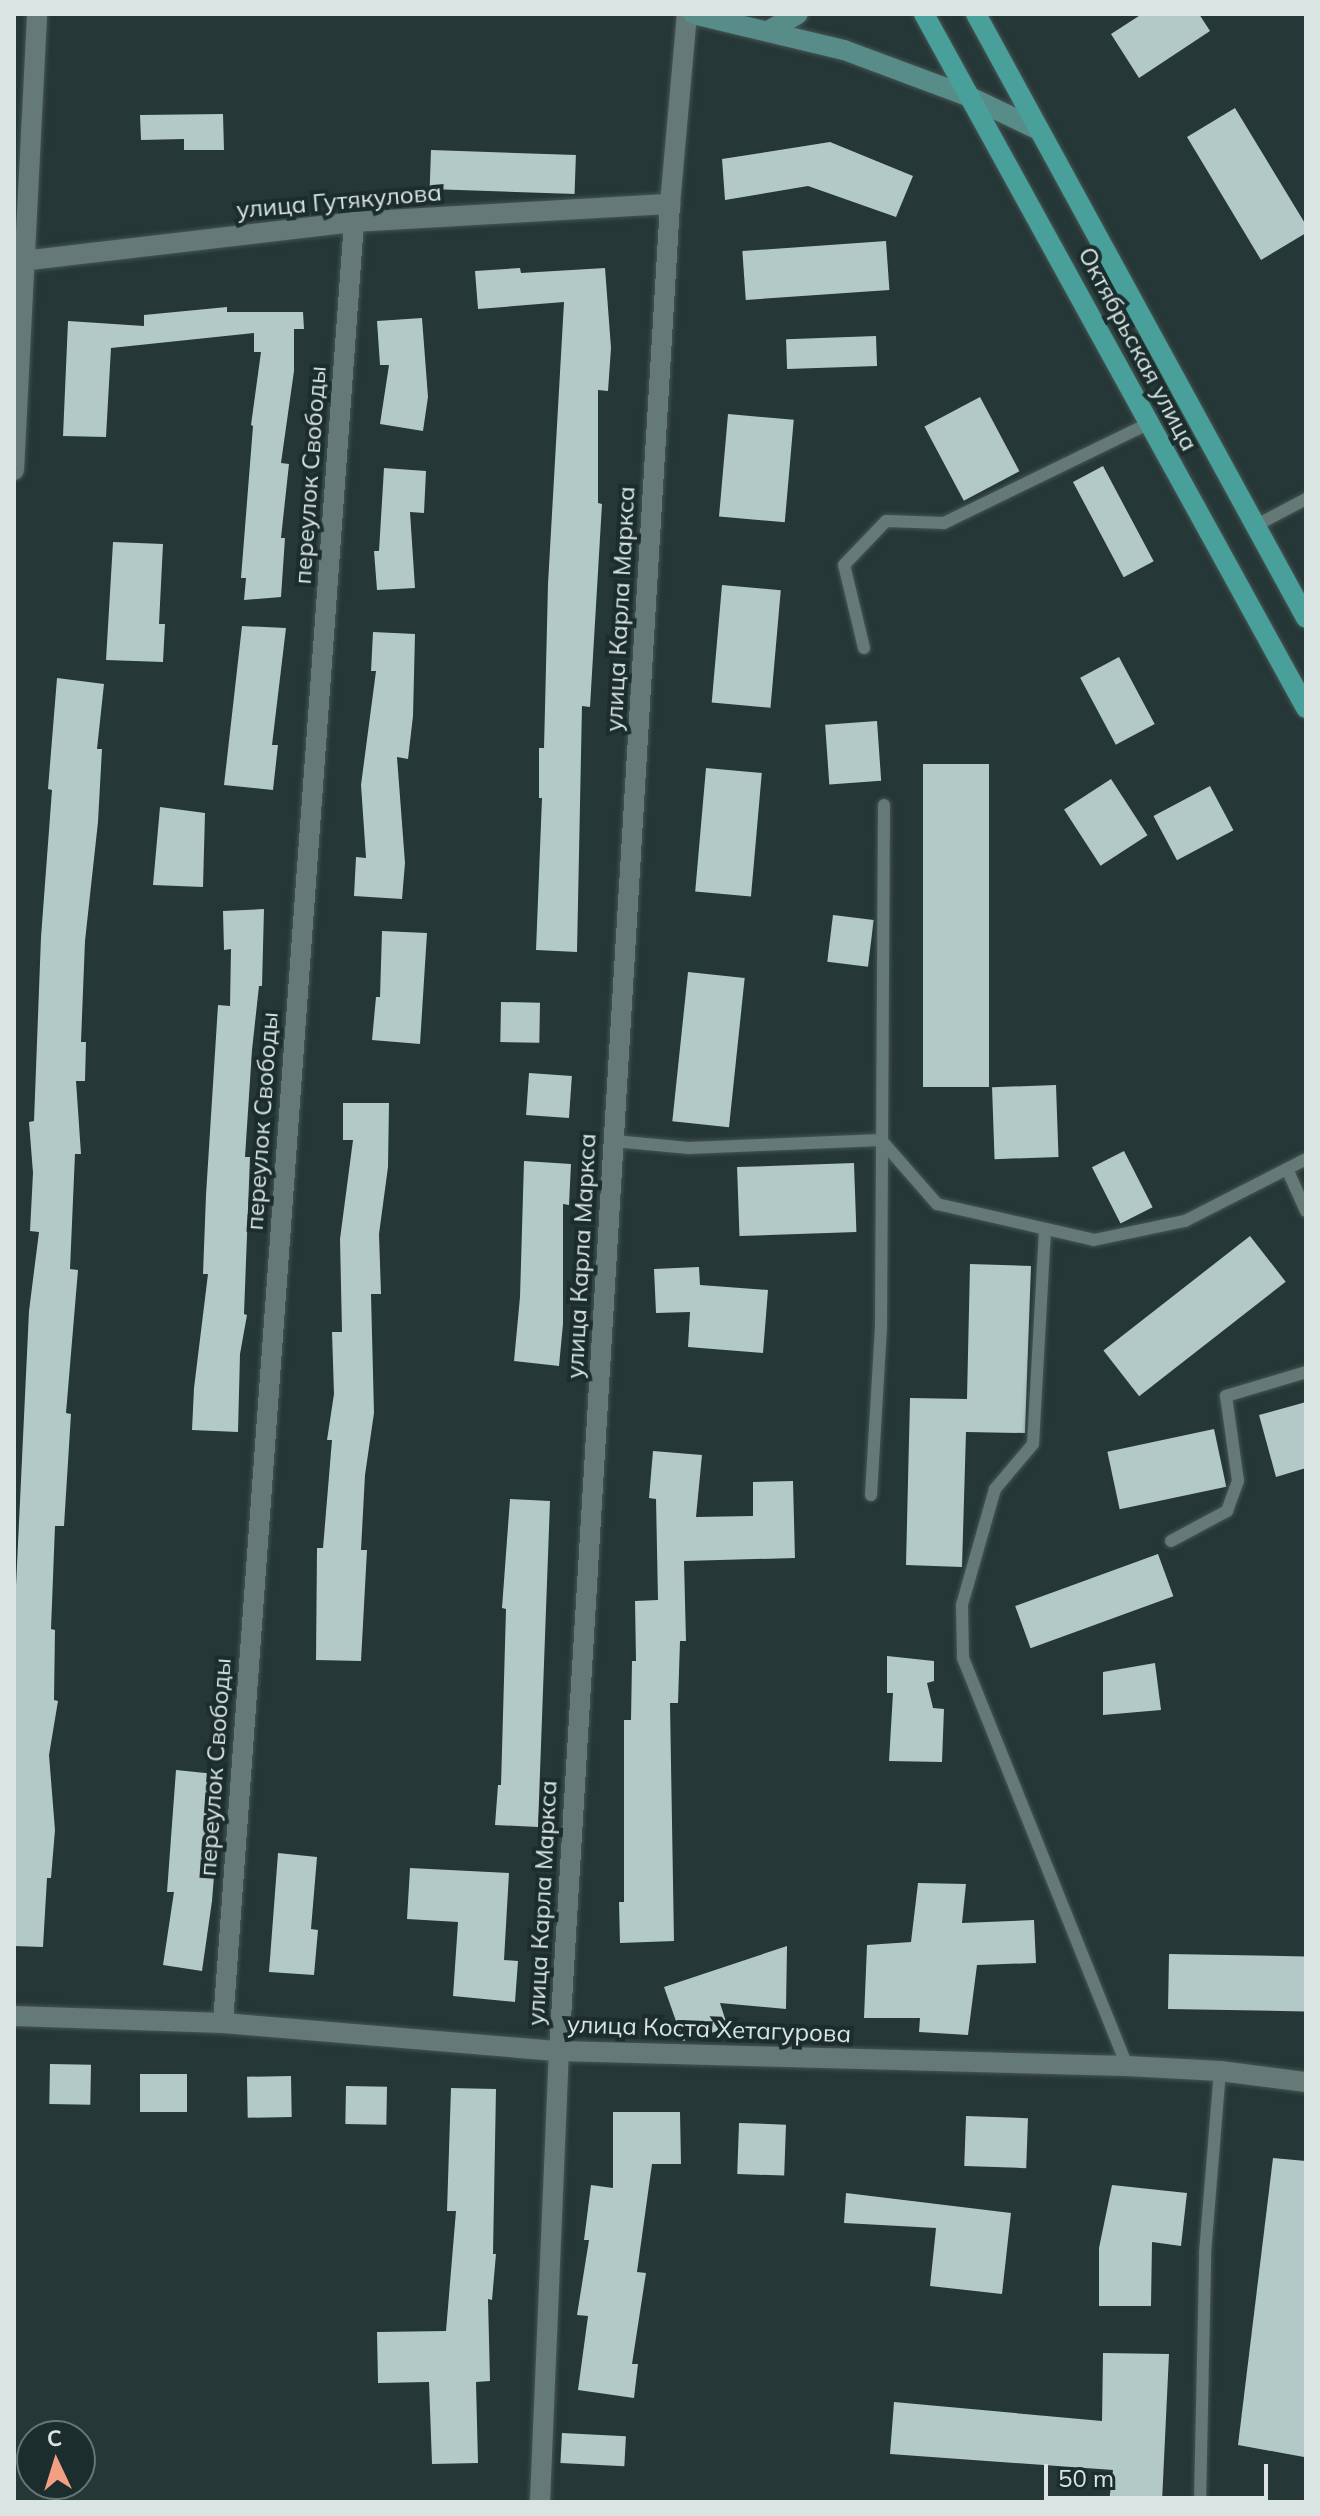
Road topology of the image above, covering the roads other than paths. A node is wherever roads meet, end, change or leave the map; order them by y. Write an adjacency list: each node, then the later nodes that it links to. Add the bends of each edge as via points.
1 (37, 14): 11 (street)
2 (690, 14): 6 (main road); 9 (street, улица Карла Маркса)
3 (798, 14): 6 (main road)
4 (924, 14): 7 (main road, Октябрьская улица)
5 (976, 14): 8 (main road, Октябрьская улица)
6 (770, 30): 7 (main road, via 844,50)
7 (968, 96): 8 (main road); 12 (main road, Октябрьская улица)
8 (1039, 130): 15 (main road, Октябрьская улица)
9 (670, 204): 10 (street, улица Гутякулова); 21 (street, улица Карла Маркса)
10 (354, 222): 11 (street, улица Гутякулова); 30 (street, переулок Свободы)
11 (20, 261): 13 (street)
12 (1148, 424): 17 (lane, via 944,523 886,521 844,565); 18 (main road, Октябрьская улица)
13 (14, 470)
14 (1306, 499): 15 (lane)
15 (1255, 526): 16 (main road, Октябрьская улица)
16 (1306, 618)
17 (864, 648)
18 (1306, 708)
19 (884, 805): 20 (lane)
20 (881, 1140): 21 (lane, via 689,1148); 25 (lane, via 937,1204); 27 (lane, via 881,1326)
21 (614, 1141): 31 (street, улица Карла Маркса)
22 (1306, 1159): 23 (lane)
23 (1287, 1169): 24 (lane); 25 (lane, via 1185,1221 1094,1240)
24 (1306, 1211)
25 (1045, 1230): 32 (lane, via 1033,1444 995,1489 962,1605 963,1658)
26 (1306, 1372): 28 (lane, via 1226,1396 1238,1481 1227,1511)
27 (871, 1495)
28 (1171, 1541)
29 (14, 2016): 30 (street, улица Коста Хетагурова)
30 (223, 2023): 31 (street, улица Коста Хетагурова)
31 (559, 2051): 32 (street, улица Коста Хетагурова); 35 (street, улица Карла Маркса)
32 (1127, 2066): 33 (street, улица Коста Хетагурова)
33 (1220, 2071): 34 (street, улица Коста Хетагурова); 36 (lane, via 1205,2253)
34 (1306, 2082)
35 (540, 2502)
36 (1200, 2502)

